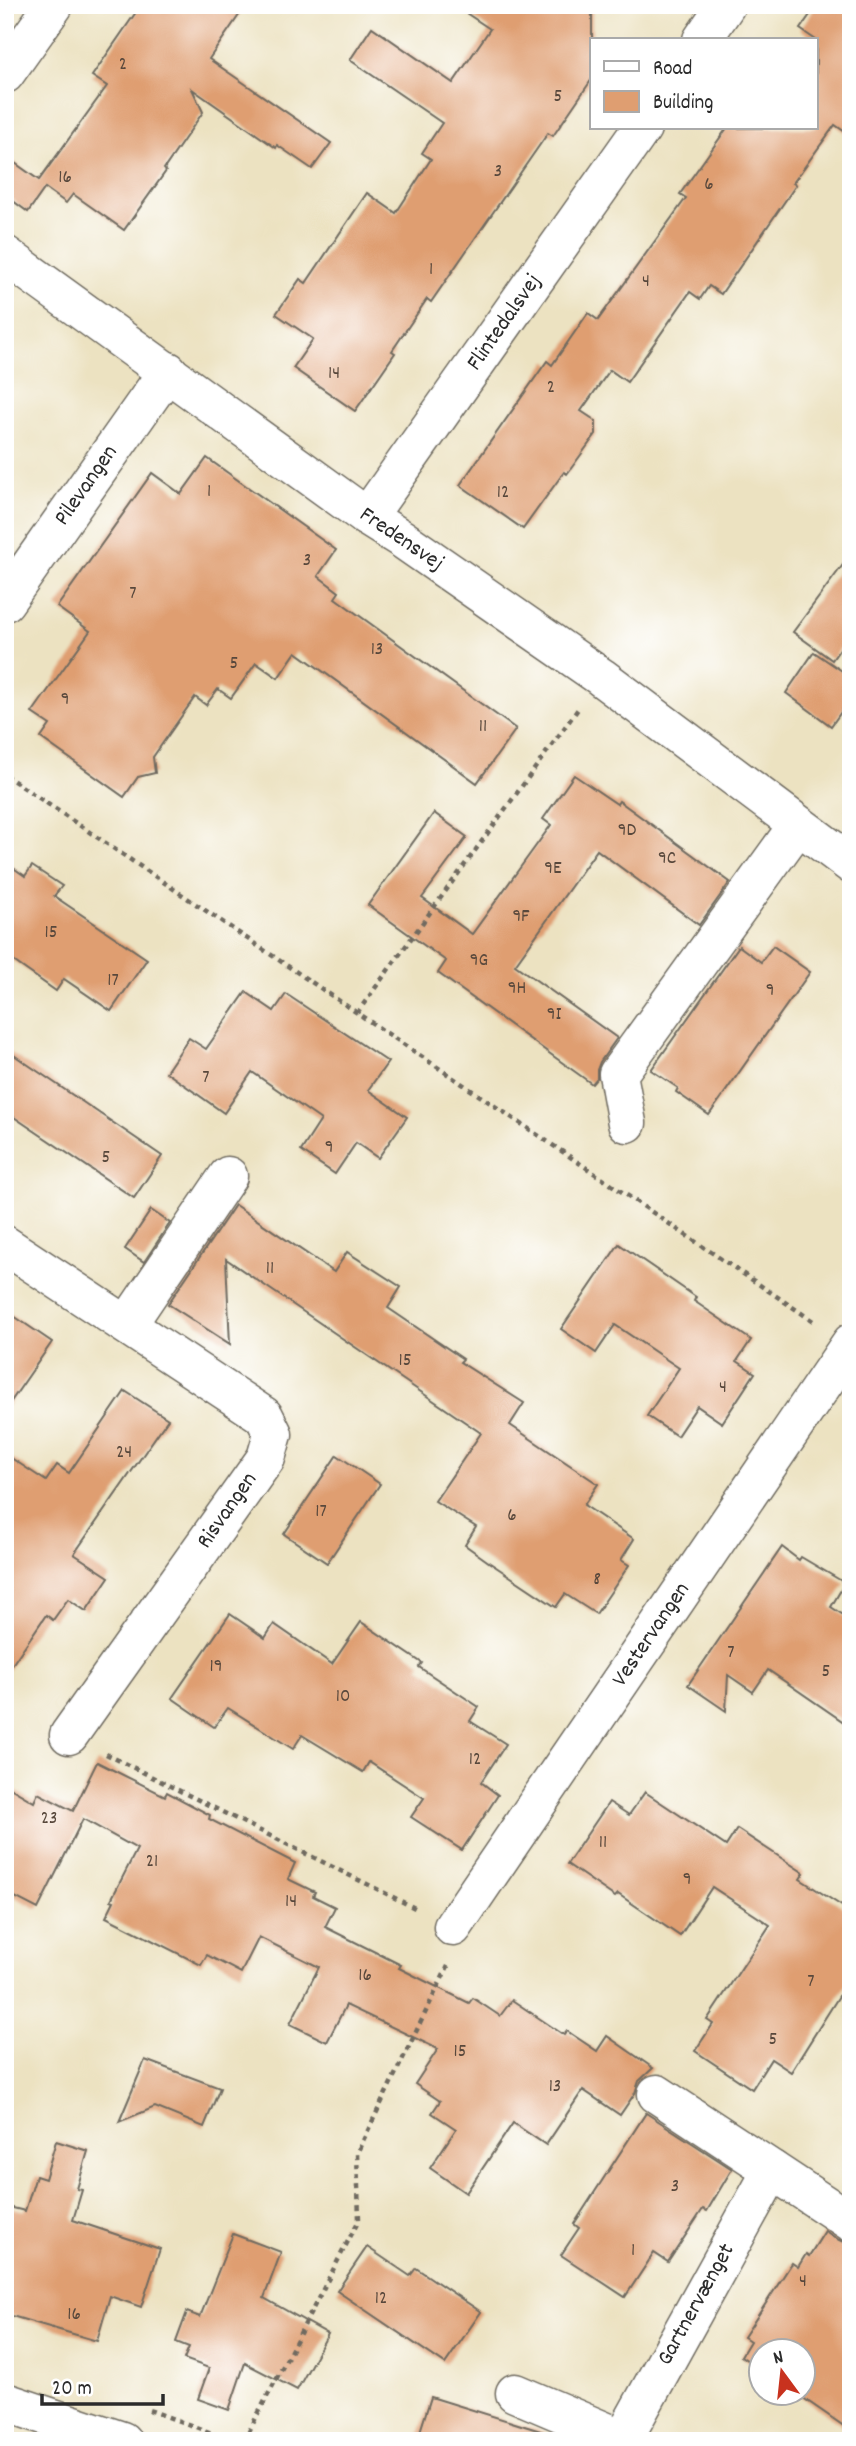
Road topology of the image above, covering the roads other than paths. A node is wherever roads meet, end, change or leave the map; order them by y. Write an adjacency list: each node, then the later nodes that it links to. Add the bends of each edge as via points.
1 (54, 5): 4 (street)
2 (726, 5): 3 (street)
3 (703, 38)
4 (5, 74)
5 (641, 130): 8 (street, Flintedalsvej)
6 (5, 255): 7 (street, Fredensvej)
7 (168, 371): 8 (street, Fredensvej); 9 (street, Pilevangen)
8 (366, 517): 10 (street, Fredensvej, via 601,677)
9 (5, 602)
10 (797, 825): 11 (street, Fredensvej); 12 (street, via 618,1074)
11 (846, 850)
12 (627, 1123)
13 (228, 1176): 15 (street)
14 (5, 1245): 15 (street, Risvangen)
15 (127, 1325): 17 (street, Risvangen, via 264,1416 273,1434 266,1458)
16 (850, 1344): 18 (street, Vestervangen)
17 (69, 1735)
18 (453, 1927)
19 (657, 2094): 20 (street)
20 (772, 2170): 21 (street); 25 (street, Gartnervænget)
21 (851, 2222)
22 (515, 2393): 25 (street)
23 (5, 2402): 24 (street)
24 (105, 2438)
25 (622, 2440)

